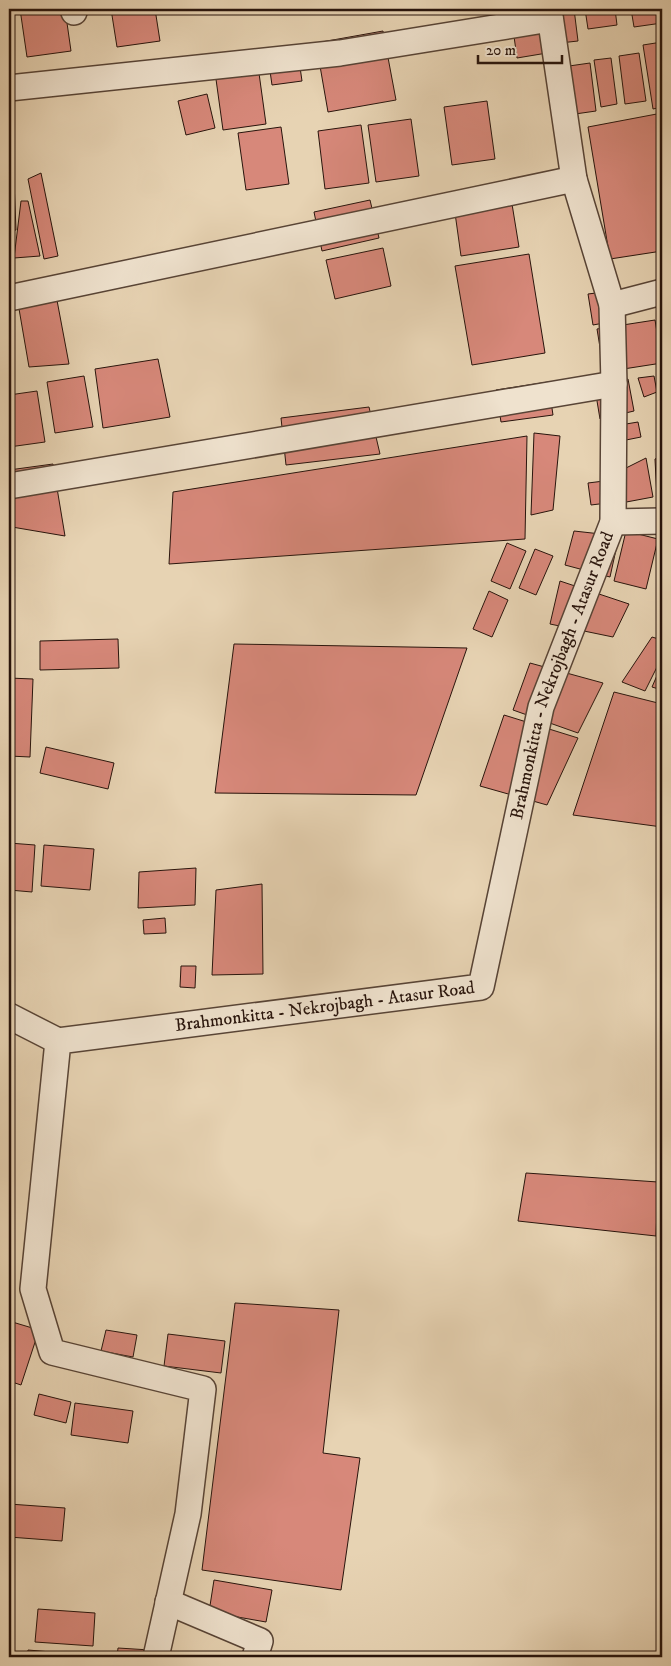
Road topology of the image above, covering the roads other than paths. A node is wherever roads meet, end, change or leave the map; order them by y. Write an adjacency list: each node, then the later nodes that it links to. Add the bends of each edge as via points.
1 (550, 14): 2 (street, via 340,52); 3 (street, Brahmonkitta - Nekrojbagh - Atasur Road)
2 (9, 88)
3 (574, 178): 5 (street); 6 (street, Brahmonkitta - Nekrojbagh - Atasur Road)
4 (662, 292): 6 (street)
5 (9, 298)
6 (612, 305): 7 (street, Brahmonkitta - Nekrojbagh - Atasur Road)
7 (614, 384): 8 (street); 10 (street, Brahmonkitta - Nekrojbagh - Atasur Road)
8 (9, 486)
9 (662, 521): 10 (street)
10 (613, 522): 12 (street, Brahmonkitta - Nekrojbagh - Atasur Road, via 541,706 481,987)
11 (9, 1016): 12 (street)
12 (58, 1041): 13 (street, via 33,1289 52,1352 203,1389 188,1514)
13 (168, 1602): 14 (street); 15 (street, via 260,1641)
14 (156, 1657)
15 (255, 1657)

